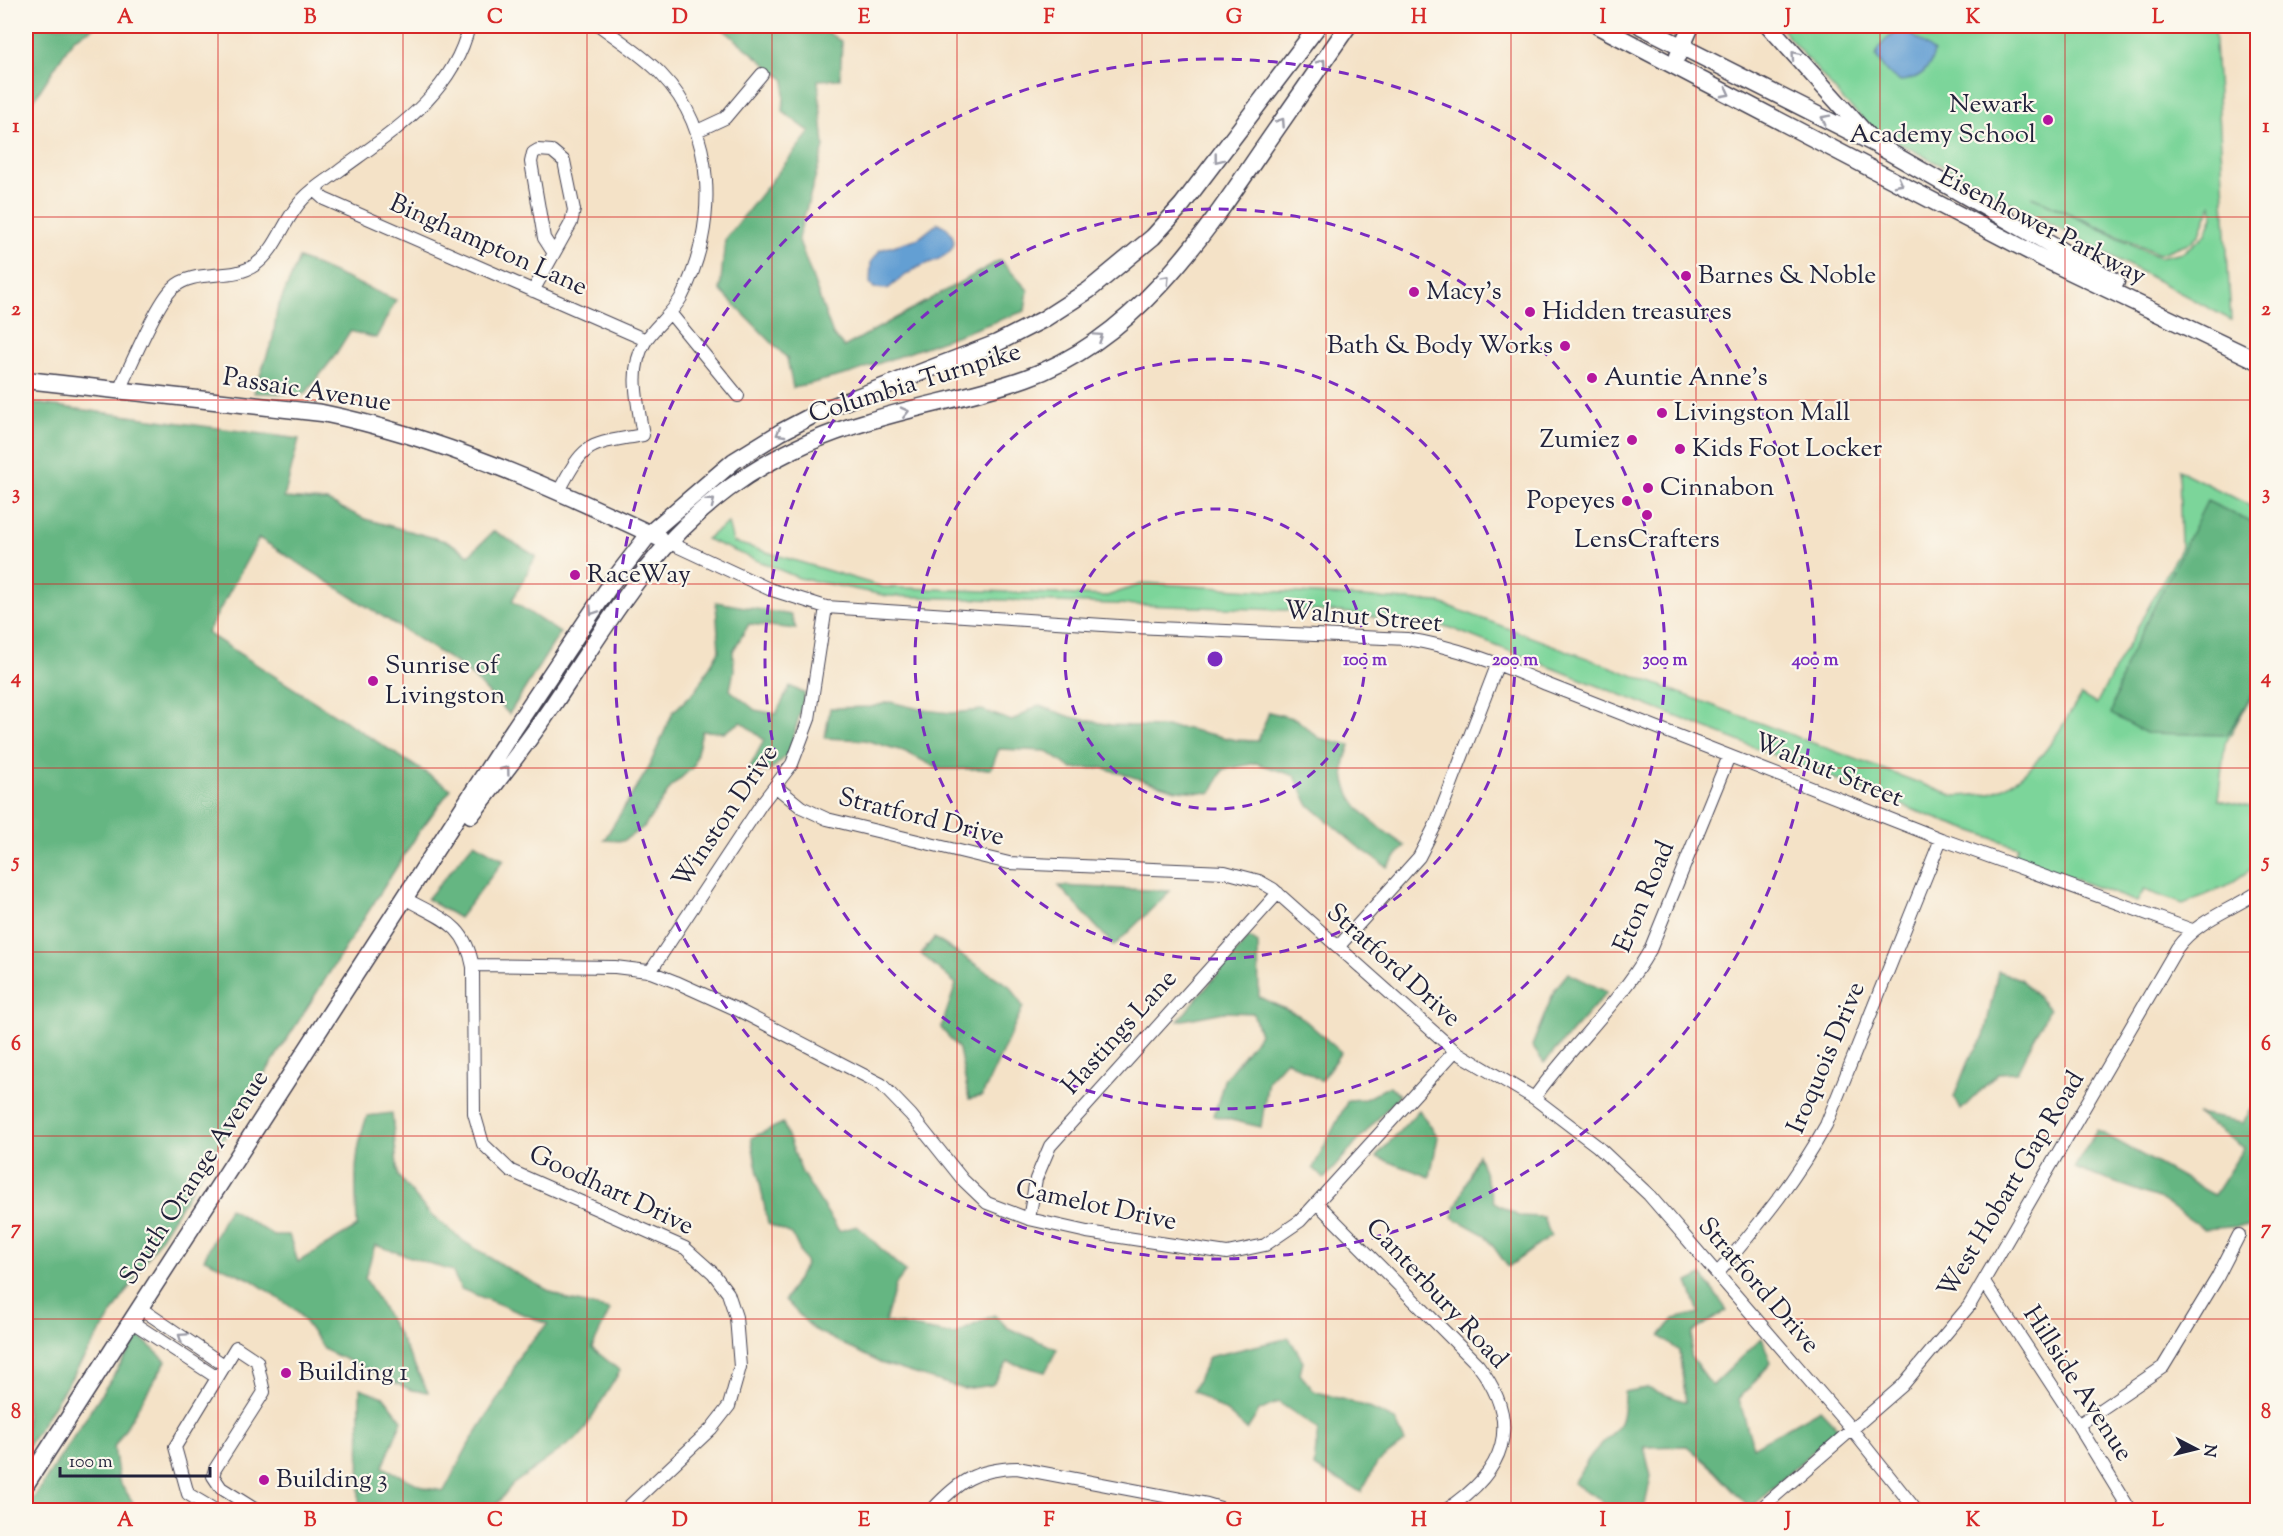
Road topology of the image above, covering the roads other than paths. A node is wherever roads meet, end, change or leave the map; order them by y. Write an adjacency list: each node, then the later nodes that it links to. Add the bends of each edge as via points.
1 (469, 26): 14 (street, via 450,73 420,109)
2 (600, 26): 12 (street, via 660,73 688,111)
3 (1318, 26): 25 (main road, Columbia Turnpike, one-way to 25, via 1182,205 1112,273 1018,333 823,410 781,432 734,461)
4 (1348, 26): 26 (main road, Columbia Turnpike, one-way to 4, via 695,515 771,461 867,421 958,400 1029,377 1073,355 1109,330 1152,295 1184,260)
5 (1598, 26): 10 (main road, Eisenhower Parkway)
6 (1641, 26): 9 (main road, Eisenhower Parkway)
7 (1691, 26): 9 (main road)
8 (1770, 26): 13 (main road, one-way to 8)
9 (1680, 46): 10 (main road); 13 (main road, Eisenhower Parkway, one-way to 9)
10 (1674, 66): 18 (main road, Eisenhower Parkway, one-way to 18, via 2044,259)
11 (762, 74): 12 (street, via 725,118)
12 (697, 131): 17 (street, via 706,179 702,235 692,273)
13 (1877, 145): 18 (main road, Eisenhower Parkway)
14 (314, 190): 16 (street, Binghampton Lane, via 324,199); 22 (street, via 302,199 266,256 254,266 174,286)
15 (553, 252): 15 (street, via 571,223 574,210 564,161 552,151 538,150 531,162 544,238); 16 (street)
16 (533, 291): 19 (street, Binghampton Lane)
17 (671, 314): 19 (street); 23 (street)
18 (2210, 337): 20 (main road, Eisenhower Parkway)
19 (646, 340): 24 (street, via 635,369 643,435 585,449)
20 (2258, 361)
21 (26, 381): 22 (main road, Passaic Avenue)
22 (118, 392): 24 (main road, Passaic Avenue, via 364,422 400,431)
23 (738, 396)
24 (559, 491): 25 (main road, Passaic Avenue)
25 (650, 533): 26 (main road, Passaic Avenue); 34 (main road, Columbia Turnpike, one-way to 34, via 600,601)
26 (668, 542): 27 (street, Walnut Street, via 769,589); 34 (main road, Columbia Turnpike, one-way to 26, via 514,759 641,573)
27 (826, 607): 28 (street, Walnut Street, via 1134,627 1407,639 1445,645); 30 (street, Winston Drive, via 804,738 792,764)
28 (1498, 663): 29 (street, Walnut Street); 36 (street, via 1436,824 1419,857)
29 (1729, 756): 31 (street, Walnut Street); 40 (street, Eton Road, via 1650,950 1635,976 1569,1051)
30 (775, 786): 33 (street, Stratford Drive, via 801,807 827,819 1009,863 1225,872 1259,881); 38 (street, Winston Drive)
31 (1941, 840): 35 (street, Walnut Street); 44 (street, Iroquois Drive, via 1826,1125 1782,1195)
32 (2258, 892): 35 (street)
33 (1278, 893): 36 (street, Stratford Drive); 42 (street, Hastings Lane, via 1050,1146 1036,1179)
34 (406, 899): 37 (street, Goodhart Drive, via 454,926 470,948); 46 (main road, South Orange Avenue)
35 (2192, 930): 45 (street, West Hobart Gap Road, via 2177,948)
36 (1339, 946): 39 (street, Stratford Drive)
37 (473, 965): 38 (street, Camelot Drive, via 615,967); 54 (street, Goodhart Drive, via 474,1113 483,1144 511,1171 685,1248 728,1293 736,1317 740,1366 729,1406 711,1429)
38 (650, 972): 42 (street, Camelot Drive, via 738,1010 881,1084 987,1203)
39 (1455, 1051): 40 (street, Stratford Drive); 41 (street, Camelot Drive)
40 (1534, 1098): 44 (street, Stratford Drive, via 1597,1146 1649,1195)
41 (1317, 1203): 42 (street, Camelot Drive, via 1282,1235 1264,1245 1227,1253); 57 (street, Canterbury Road, via 1478,1365 1496,1392 1502,1427 1497,1461 1479,1486)
42 (1029, 1220)
43 (2239, 1235): 49 (street, via 2163,1367)
44 (1718, 1273): 50 (street, Stratford Drive)
45 (1984, 1283): 49 (street, Hillside Avenue); 50 (street, West Hobart Gap Road, via 1922,1365)
46 (136, 1315): 47 (street, one-way to 46); 48 (street); 51 (main road, South Orange Avenue)
47 (224, 1365): 48 (street); 53 (street, via 236,1347 257,1361 263,1394 213,1476 220,1488)
48 (216, 1377): 52 (street, via 175,1447 188,1494)
49 (2078, 1425): 60 (street, Hillside Avenue)
50 (1853, 1431): 58 (street, West Hobart Gap Road); 59 (street, Stratford Drive)
51 (26, 1484)
52 (214, 1510)
53 (256, 1510)
54 (625, 1510)
55 (932, 1510): 56 (street, via 966,1480 992,1468 1017,1468)
56 (1227, 1510)
57 (1446, 1510)
58 (1760, 1510)
59 (1916, 1510)
60 (2130, 1510)

